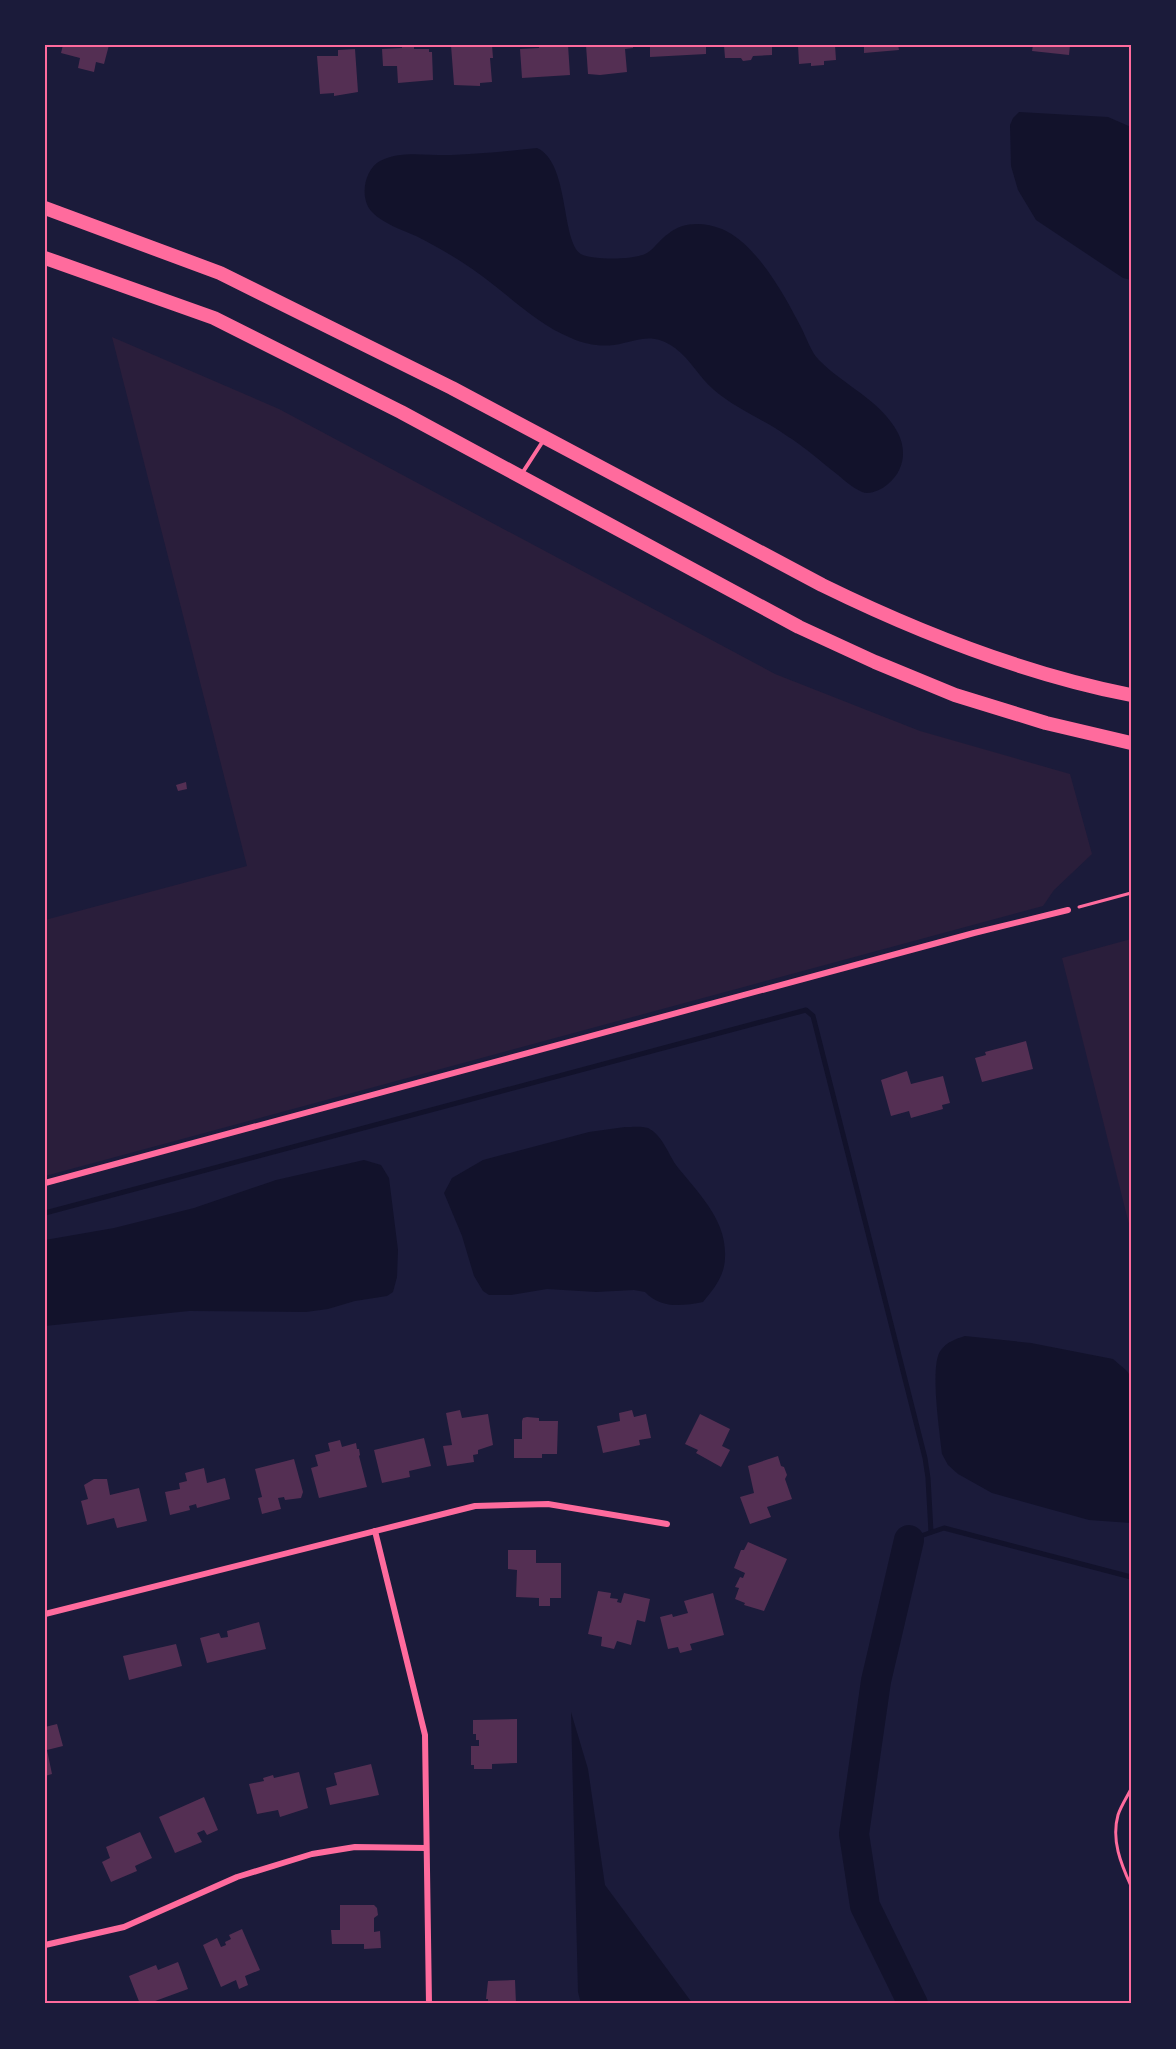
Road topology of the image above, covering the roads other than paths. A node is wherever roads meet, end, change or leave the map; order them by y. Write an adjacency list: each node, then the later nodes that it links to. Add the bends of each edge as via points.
1 (45, 208): 3 (main road, via 220,273)
2 (45, 258): 4 (main road, via 214,318)
3 (545, 438): 4 (lane); 5 (main road, via 880,614 1034,670)
4 (520, 476): 6 (main road, via 799,627 875,662 955,695 1046,723)
5 (1131, 695)
6 (1131, 743)
7 (1068, 910): 8 (street)
8 (45, 1183)
9 (667, 1524): 10 (street, via 548,1504 475,1506)
10 (375, 1531): 11 (street); 12 (street, via 425,1735)
11 (45, 1614)
12 (426, 1848): 13 (street, via 355,1847 312,1854 237,1877 124,1927); 14 (street)
13 (45, 1945)
14 (429, 2004)

